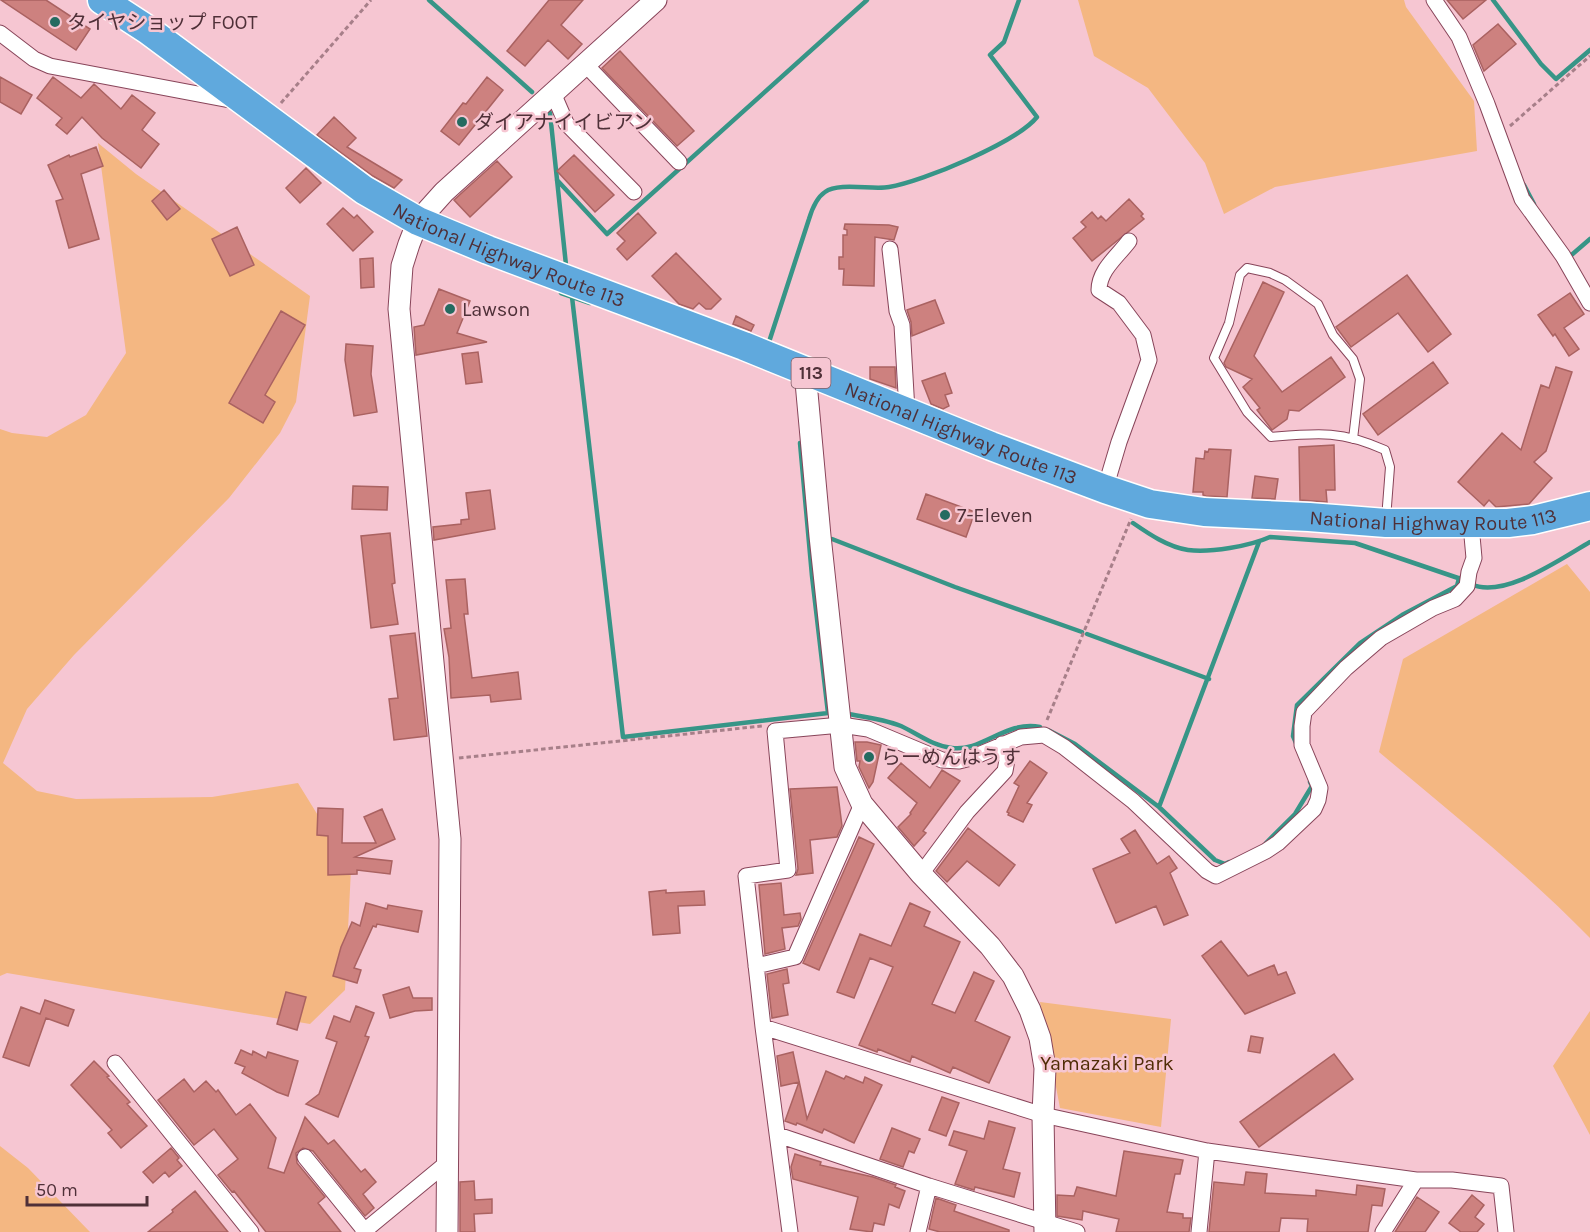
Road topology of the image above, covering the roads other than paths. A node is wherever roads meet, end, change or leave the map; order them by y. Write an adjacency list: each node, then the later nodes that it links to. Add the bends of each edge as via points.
1 (102, 0): 7 (highway, National Highway Route 113 / 113)
2 (656, 0): 5 (street)
3 (1434, 0): 13 (street, via 1460,37 1522,200 1563,256)
4 (0, 33): 7 (street, via 50,66)
5 (585, 64): 6 (street); 8 (street)
6 (553, 93): 9 (street, via 566,123); 10 (street, via 444,192)
7 (257, 111): 10 (highway, National Highway Route 113 / 113, via 364,190)
8 (679, 162)
9 (634, 192)
10 (418, 221): 14 (highway, National Highway Route 113 / 113); 32 (street, via 402,266 399,309 450,839)
11 (1129, 241): 17 (street, via 1107,267 1099,290 1119,303 1143,335 1149,360)
12 (890, 249): 15 (street, via 902,325)
13 (1590, 303)
14 (806, 371): 15 (highway, National Highway Route 113 / 113); 21 (street)
15 (907, 411): 17 (highway, National Highway Route 113 / 113)
16 (1353, 439): 16 (lane, via 1311,433 1271,437 1247,412 1214,358 1229,323 1240,275 1247,268 1285,280 1317,304 1333,335 1353,359 1360,379); 19 (lane, via 1385,450 1390,467)
17 (1105, 489): 19 (highway, National Highway Route 113 / 113, via 1150,504 1204,512)
18 (1590, 506): 20 (highway, National Highway Route 113 / 113, via 1533,520)
19 (1386, 524): 20 (highway, National Highway Route 113 / 113)
20 (1471, 525): 22 (street, via 1474,558 1467,586 1455,599 1381,638 1304,712 1302,746 1320,788 1314,809 1278,843 1227,871 1216,876 1207,871 1132,801 1044,735)
21 (841, 725): 22 (street, via 868,729 942,760 971,758); 23 (street, via 845,767); 25 (street, via 775,731 788,870 746,876)
22 (1002, 744): 24 (street, via 1005,771 967,812)
23 (862, 804): 24 (street); 25 (street, via 795,957)
24 (921, 874): 28 (street, via 990,946 1013,976 1040,1038 1045,1068)
25 (756, 966): 26 (street)
26 (762, 1027): 28 (street); 29 (street)
27 (115, 1063): 36 (street)
28 (1043, 1115): 30 (street); 35 (street)
29 (778, 1135): 34 (street); 39 (street)
30 (1207, 1151): 33 (street); 42 (street)
31 (305, 1157): 37 (street)
32 (448, 1162): 37 (street); 38 (street)
33 (1416, 1180): 43 (street); 44 (street, via 1501,1186)
34 (929, 1186): 35 (street); 40 (street)
35 (1045, 1228): 41 (street)
36 (251, 1232)
37 (364, 1232)
38 (447, 1232)
39 (790, 1232)
40 (918, 1232)
41 (1077, 1232)
42 (1199, 1232)
43 (1383, 1232)
44 (1506, 1232)

